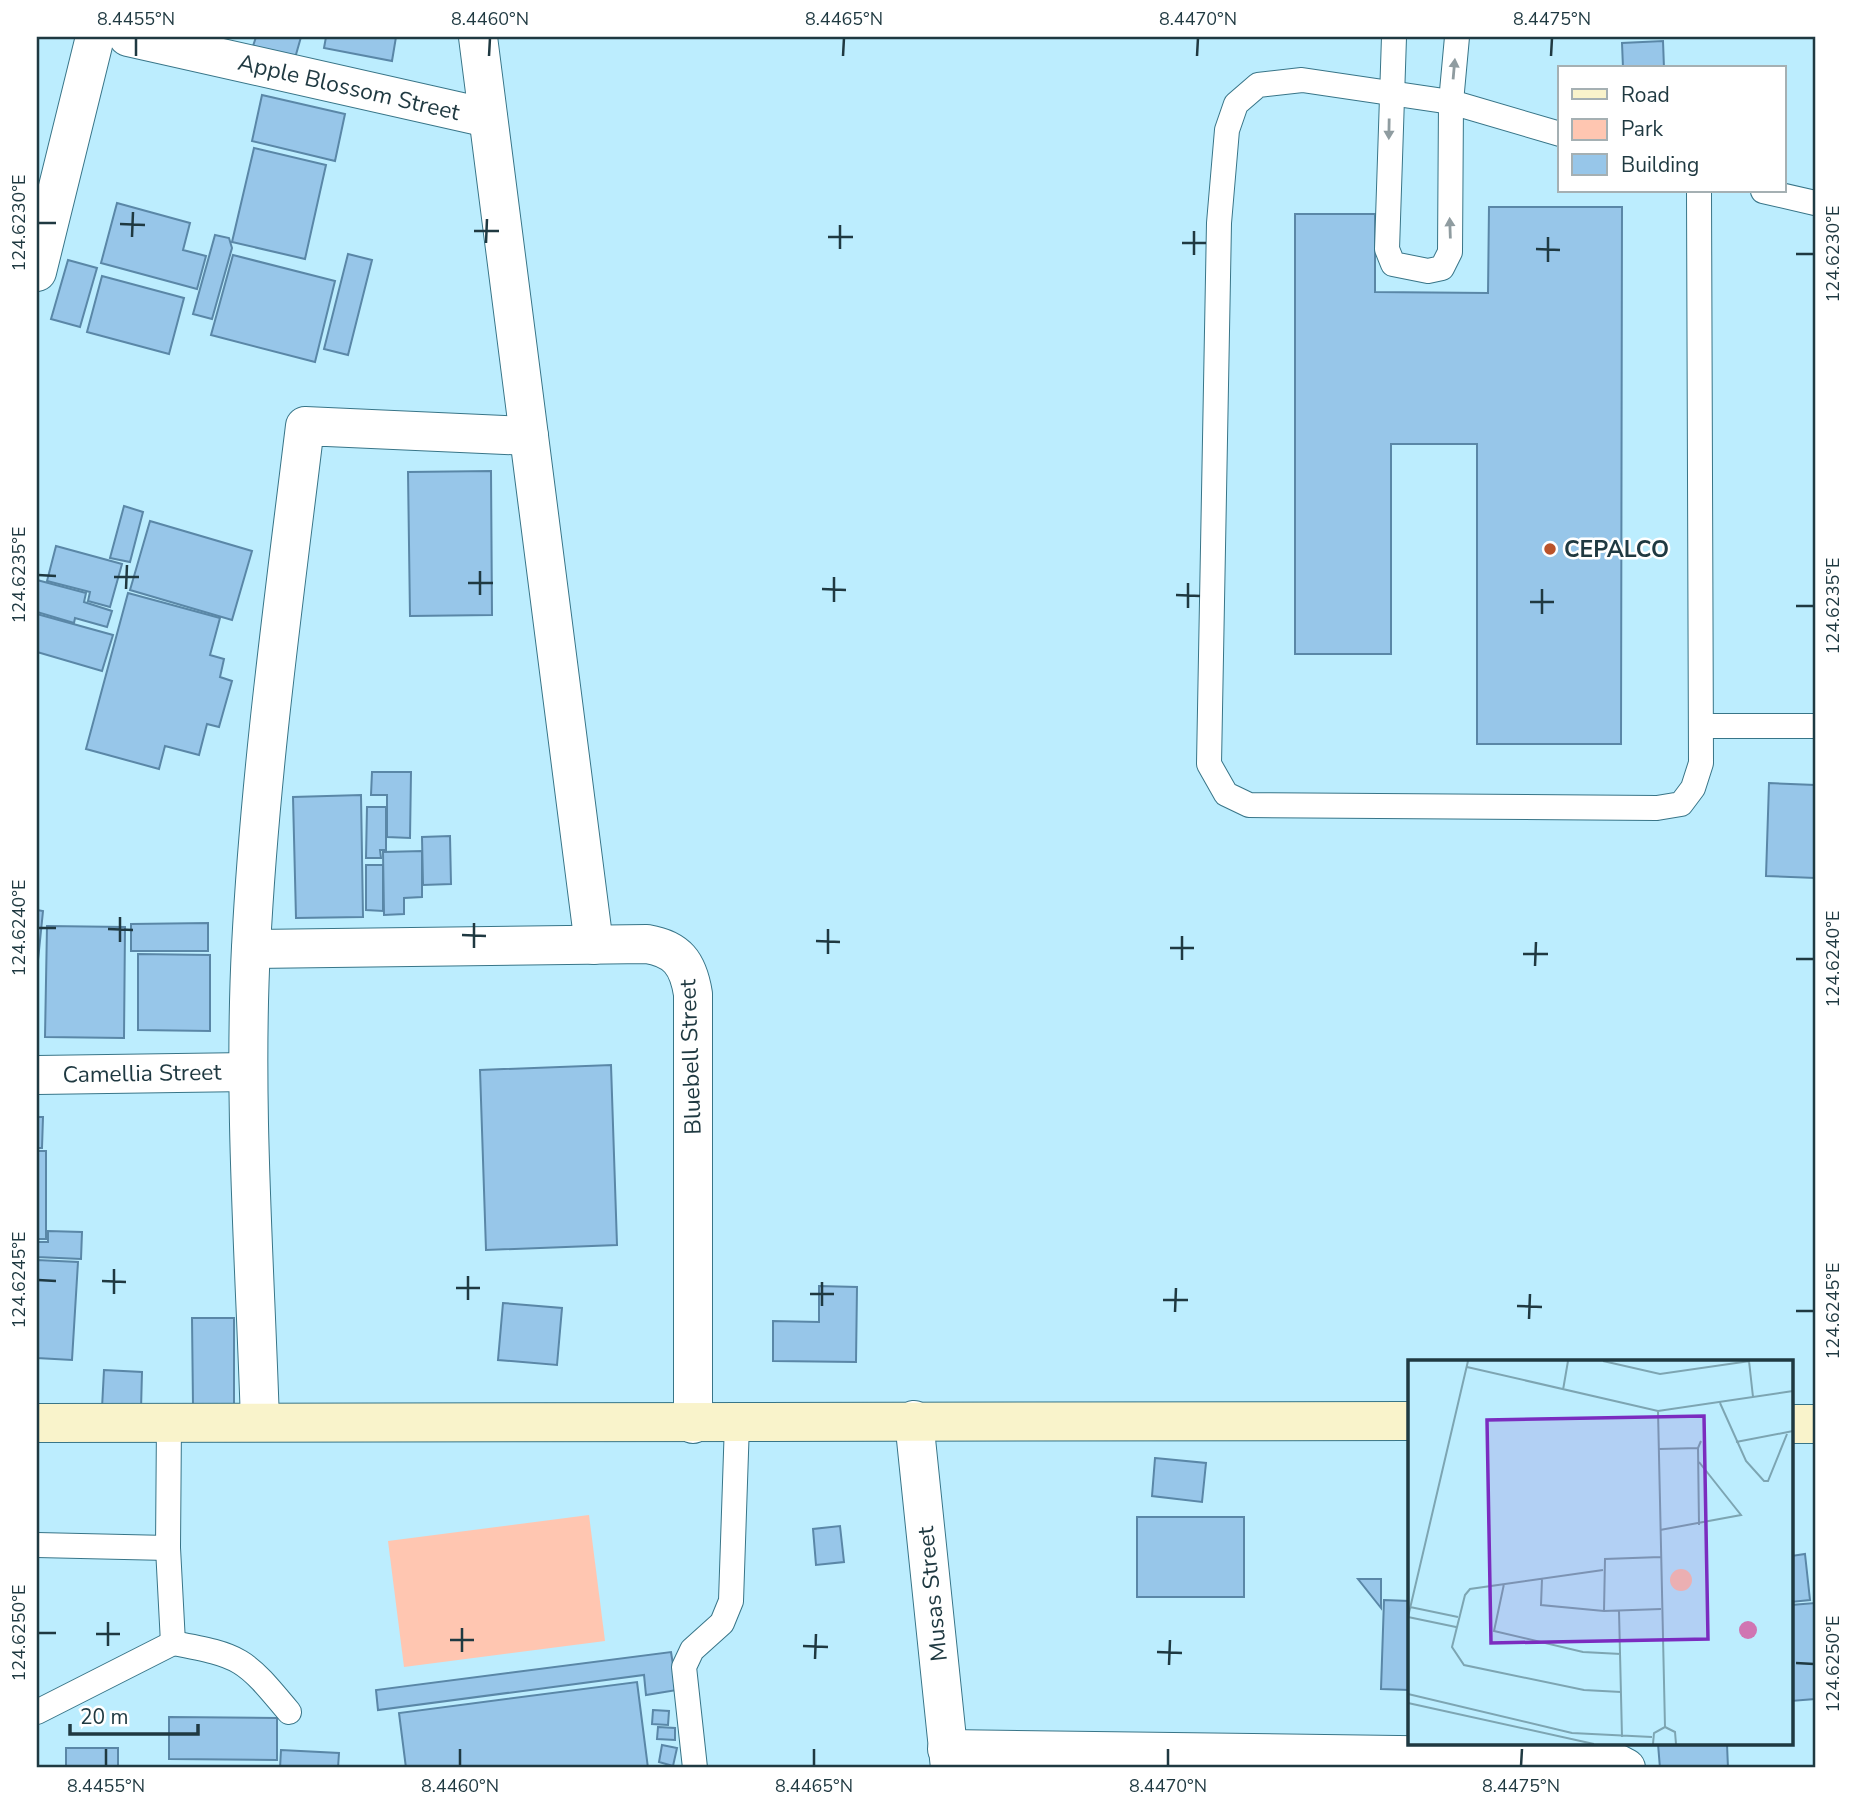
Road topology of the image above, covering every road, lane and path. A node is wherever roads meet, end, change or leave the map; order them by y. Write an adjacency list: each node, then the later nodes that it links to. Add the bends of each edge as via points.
1 (94, 37): 13 (street)
2 (128, 37): 8 (street, Apple Blossom Street)
3 (478, 37): 8 (street)
4 (1394, 37): 6 (lane)
5 (1457, 37): 7 (lane, one-way to 5)
6 (1390, 93): 7 (lane); 7 (lane, one-way to 7, via 1387,249 1393,264 1428,271 1442,268 1450,252); 15 (lane, via 1302,80 1258,85 1236,104 1227,130 1219,223 1209,764 1226,794 1250,804 1657,808 1681,804 1693,788 1701,763)
7 (1451, 102): 9 (lane)
8 (488, 118): 14 (street)
9 (1558, 133)
10 (1699, 192): 15 (lane)
11 (1767, 192): 12 (lane)
12 (1815, 203)
13 (37, 272)
14 (529, 436): 17 (street); 18 (street, via 305,426 261,790)
15 (1701, 726): 16 (lane)
16 (1815, 726)
17 (594, 945): 18 (street, Bluebell Street); 27 (street, Bluebell Street, via 665,947 680,957 689,972 693,994)
18 (251, 948): 19 (street)
19 (248, 1072): 20 (street, Camellia Street); 24 (street)
20 (37, 1075)
21 (915, 1420): 22 (street); 26 (street); 36 (street, Musas Street)
22 (1408, 1421)
23 (169, 1422): 24 (street); 25 (street); 31 (lane)
24 (260, 1422): 27 (street)
25 (37, 1423)
26 (737, 1423): 27 (street); 38 (lane, via 731,1601 722,1623 692,1650 684,1667)
27 (693, 1424)
28 (1792, 1424): 29 (street)
29 (1815, 1424)
30 (37, 1545): 31 (lane)
31 (167, 1548): 32 (lane)
32 (173, 1643): 33 (lane); 34 (lane, via 236,1657 255,1670)
33 (37, 1712)
34 (289, 1712)
35 (1590, 1746): 37 (street); 39 (street)
36 (948, 1759): 37 (street)
37 (1458, 1762)
38 (695, 1768)
39 (1626, 1768)

